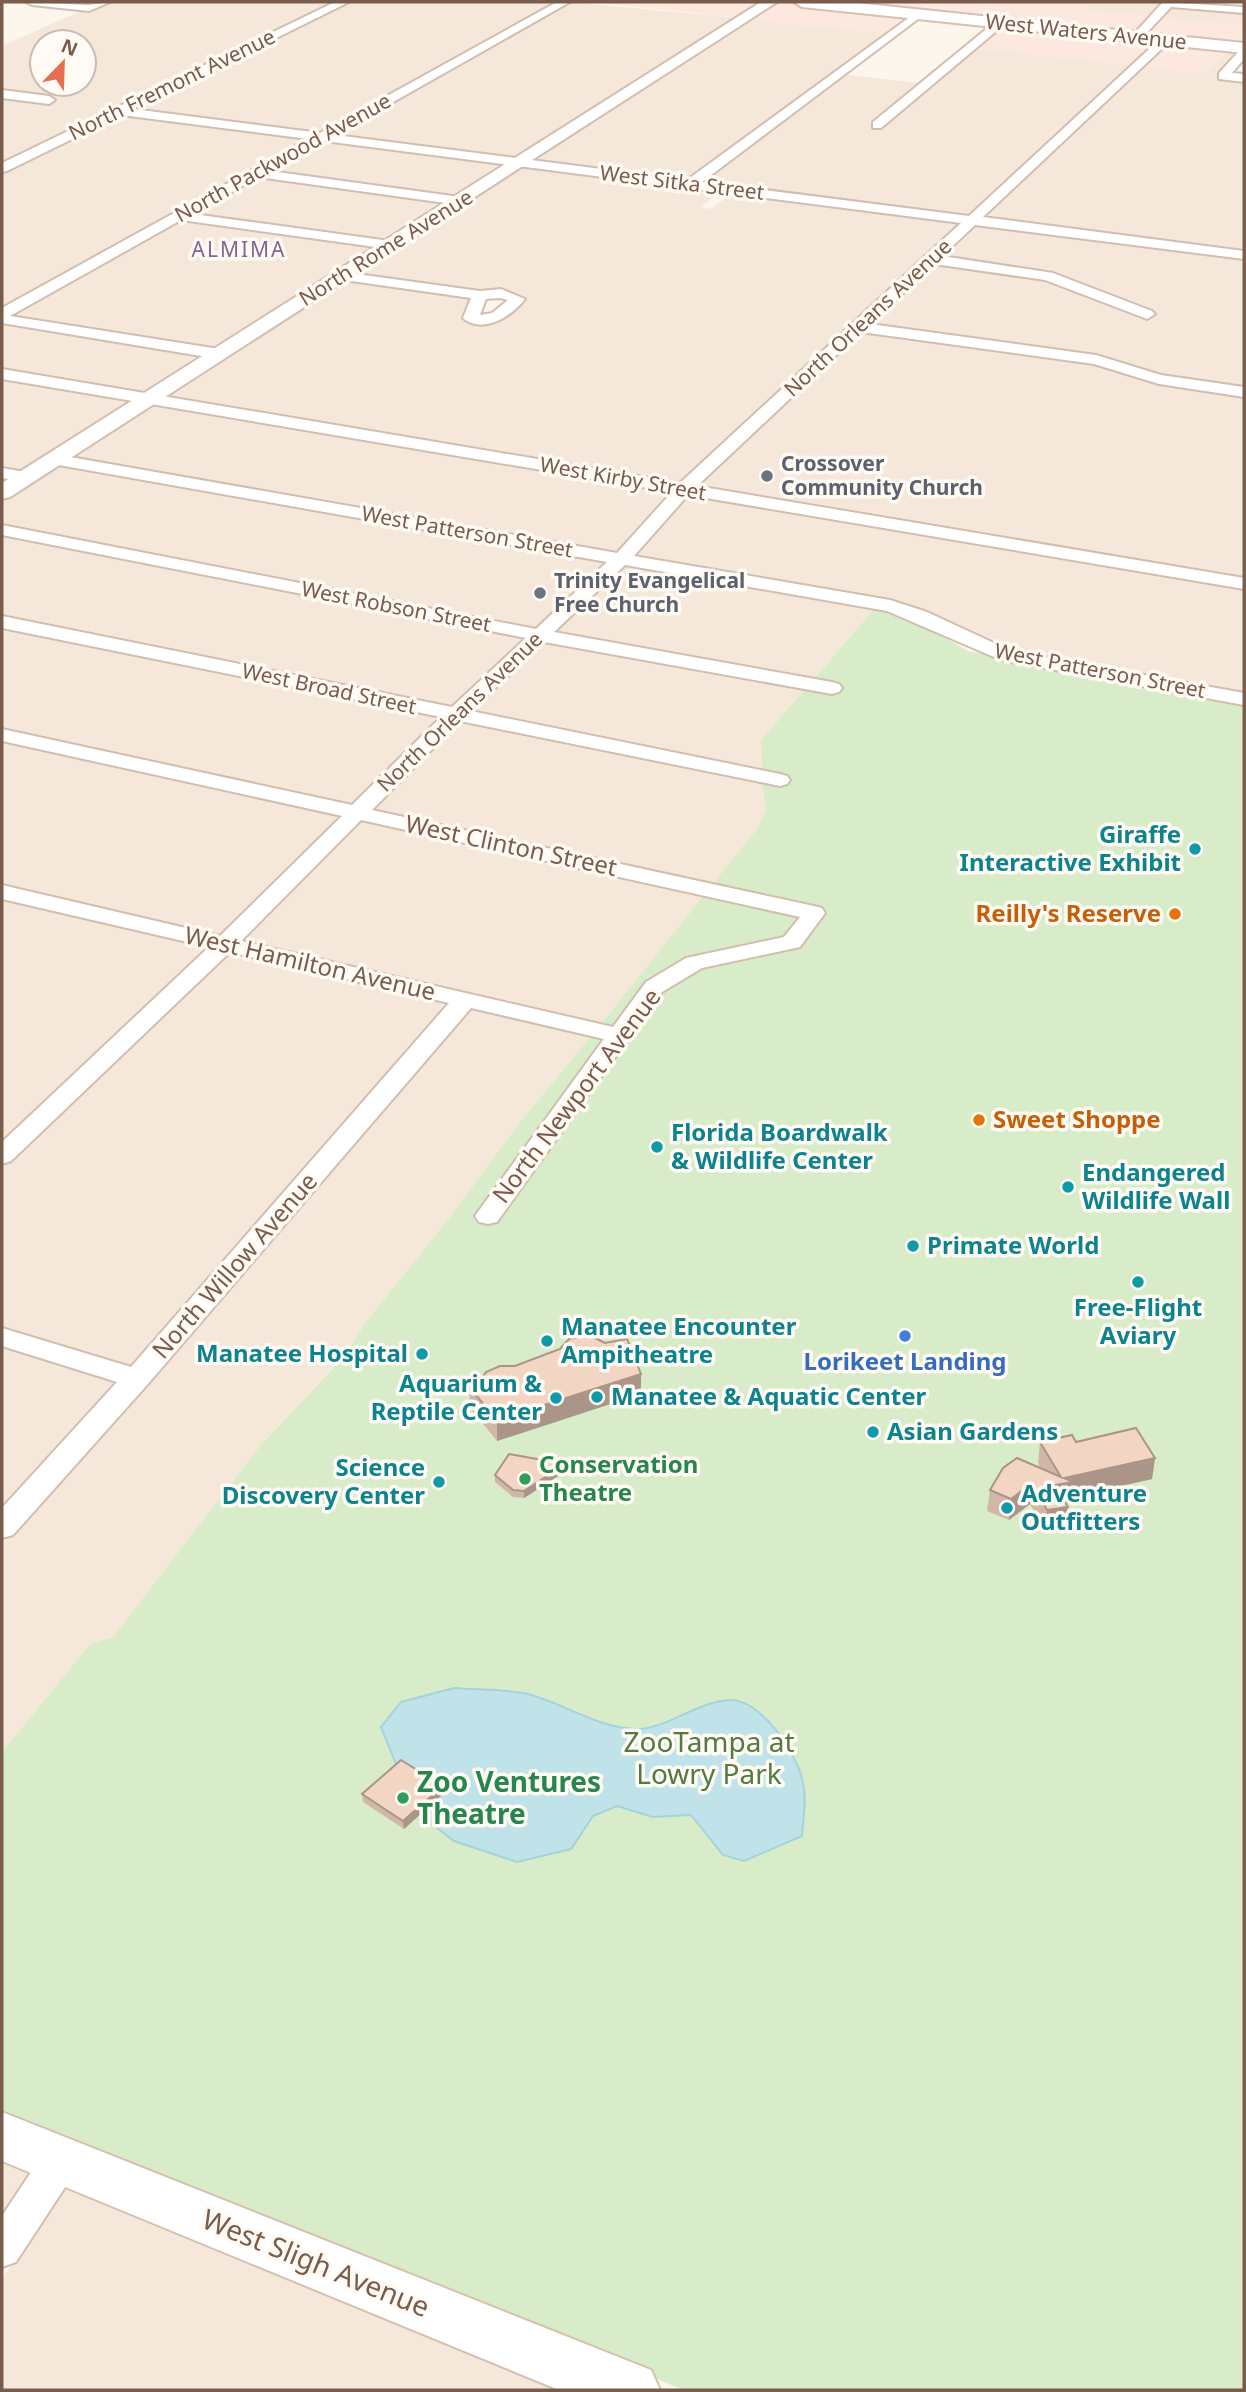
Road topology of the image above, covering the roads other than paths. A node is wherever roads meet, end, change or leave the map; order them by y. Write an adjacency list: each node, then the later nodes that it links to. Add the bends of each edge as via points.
1 (32, 2): 2 (street, via 89,8)
2 (104, 2)
3 (343, 2): 17 (street, North Fremont Avenue)
4 (565, 2): 19 (street, North Packwood Avenue)
5 (770, 2): 20 (street, North Rome Avenue)
6 (802, 2): 9 (main road, West Waters Avenue)
7 (1169, 2): 8 (street); 11 (street)
8 (1244, 10)
9 (918, 14): 10 (main road, West Waters Avenue); 23 (street)
10 (1000, 23): 11 (main road, West Waters Avenue); 18 (street)
11 (1137, 37): 12 (main road, West Waters Avenue)
12 (1165, 40): 13 (main road, West Waters Avenue); 28 (street, North Orleans Avenue)
13 (1244, 50): 14 (street, via 1223,76)
14 (1244, 78)
15 (2, 94): 16 (street)
16 (49, 100)
17 (119, 111): 19 (street, West Sitka Street); 21 (street, North Fremont Avenue)
18 (877, 125)
19 (321, 137): 20 (street, West Sitka Street); 22 (street, North Packwood Avenue)
20 (519, 163): 23 (street, West Sitka Street); 25 (street, North Rome Avenue)
21 (2, 168)
22 (256, 173): 25 (street); 27 (street, North Packwood Avenue)
23 (690, 184): 24 (street, West Sitka Street)
24 (731, 190): 26 (street); 28 (street, West Sitka Street)
25 (460, 201): 29 (street, North Rome Avenue)
26 (715, 201)
27 (180, 216): 29 (street); 35 (street, North Packwood Avenue)
28 (973, 220): 30 (street, West Sitka Street); 31 (street, North Orleans Avenue)
29 (390, 246): 32 (street, North Rome Avenue)
30 (1244, 255)
31 (931, 260): 34 (street, via 1048,276); 36 (street, North Orleans Avenue)
32 (342, 276): 33 (street); 37 (street, North Rome Avenue)
33 (480, 295)
34 (1147, 314)
35 (2, 317): 37 (street)
36 (859, 327): 39 (street, via 1096,360 1159,379); 44 (street, North Orleans Avenue)
37 (219, 354): 40 (street, North Rome Avenue)
38 (2, 374): 40 (street, West Kirby Street)
39 (1244, 392)
40 (148, 399): 41 (street, North Rome Avenue); 44 (street, West Kirby Street)
41 (53, 458): 43 (street, North Rome Avenue); 47 (street, West Patterson Street)
42 (2, 473): 43 (street)
43 (25, 477): 45 (street, North Rome Avenue)
44 (684, 489): 47 (street, North Orleans Avenue); 48 (street, West Kirby Street)
45 (2, 492)
46 (2, 530): 50 (street, West Robson Street)
47 (621, 559): 50 (street, North Orleans Avenue); 52 (street, West Patterson Street, via 903,609 995,652)
48 (1244, 584)
49 (2, 622): 53 (street, West Broad Street)
50 (539, 635): 51 (street, West Robson Street); 53 (street, North Orleans Avenue)
51 (832, 688)
52 (1244, 699)
53 (455, 715): 55 (street, West Broad Street); 56 (street, North Orleans Avenue)
54 (2, 735): 56 (street, West Clinton Street)
55 (780, 780)
56 (356, 813): 58 (street, West Clinton Street); 59 (street, North Orleans Avenue)
57 (2, 892): 59 (street, West Hamilton Avenue)
58 (814, 912): 61 (street, North Newport Avenue, via 792,942 694,963 654,986)
59 (225, 944): 60 (street, West Hamilton Avenue); 62 (street, North Orleans Avenue)
60 (464, 1001): 61 (street, West Hamilton Avenue); 65 (street, North Willow Avenue)
61 (618, 1035): 63 (street, North Newport Avenue)
62 (2, 1156)
63 (488, 1216)
64 (2, 1337): 65 (street)
65 (137, 1378): 66 (street, North Willow Avenue)
66 (2, 1527)
67 (2, 2136): 68 (main road, West Sligh Avenue)
68 (61, 2160): 69 (street); 70 (main road, West Sligh Avenue)
69 (2, 2249)
70 (630, 2390)

